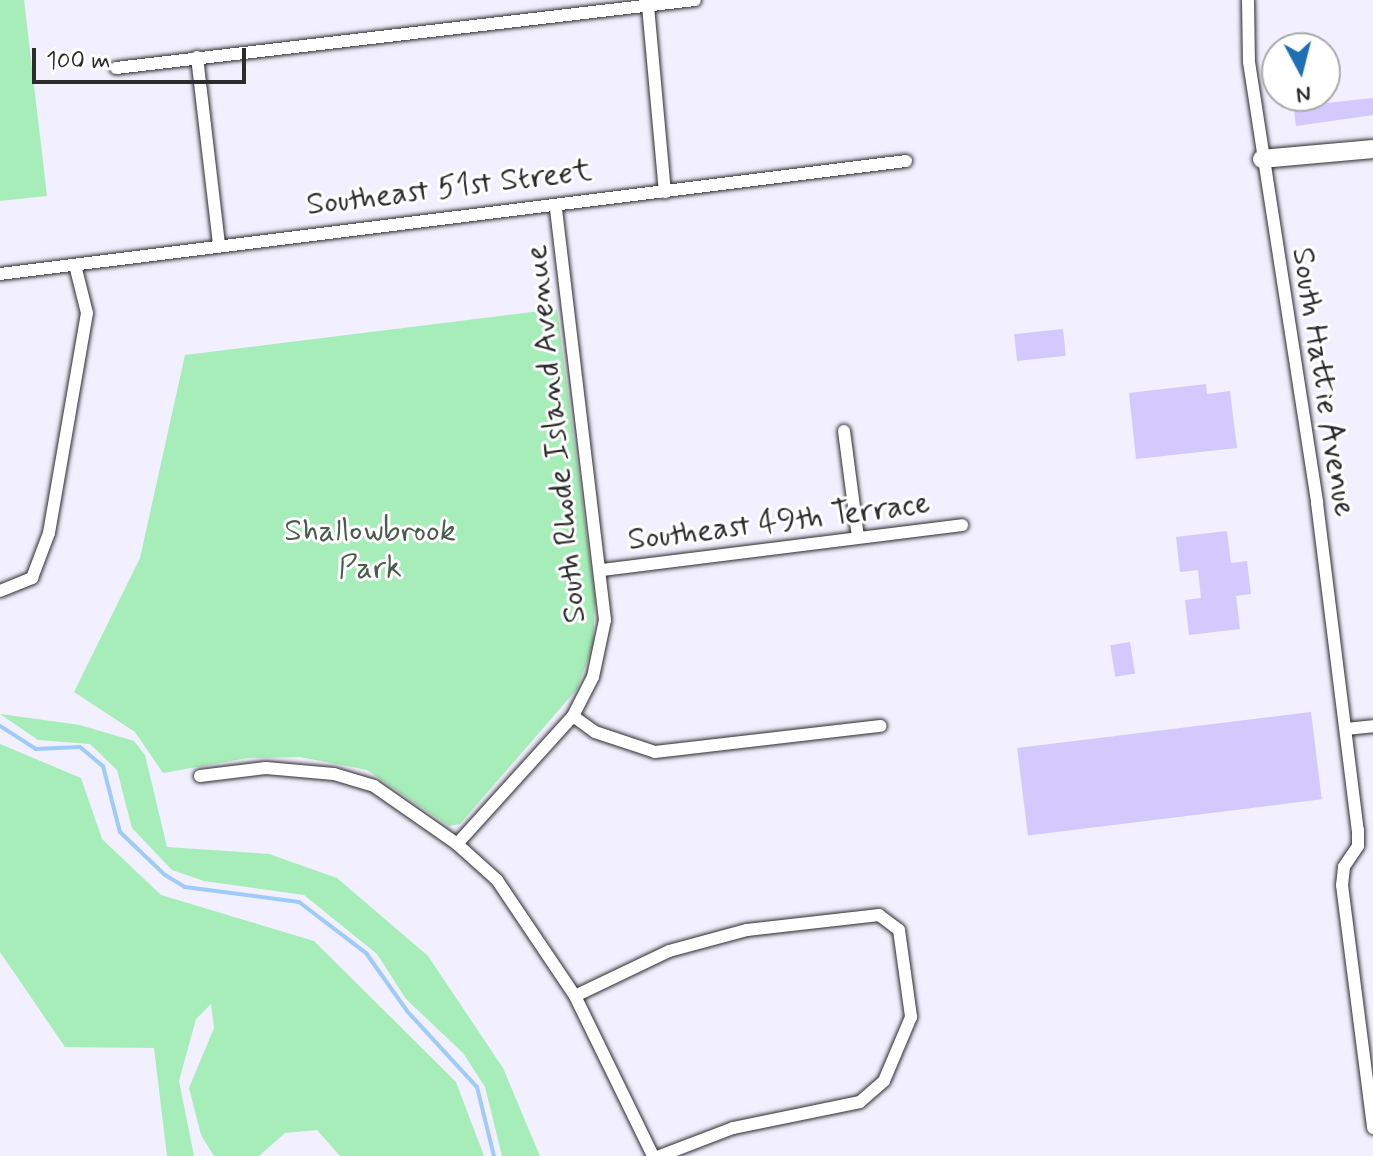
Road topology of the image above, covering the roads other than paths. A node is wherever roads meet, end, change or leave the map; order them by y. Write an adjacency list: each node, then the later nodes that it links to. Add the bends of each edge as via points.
1 (695, 0): 3 (street)
2 (1248, 0): 7 (street, South Hattie Avenue, via 1249,62)
3 (648, 6): 4 (street); 9 (street)
4 (197, 57): 5 (street); 11 (street)
5 (116, 68)
6 (1373, 149): 7 (street)
7 (1262, 159): 22 (street, South Hattie Avenue)
8 (906, 161): 9 (street, Southeast 51st Street)
9 (665, 192): 10 (street, Southeast 51st Street)
10 (556, 207): 11 (street, Southeast 51st Street); 17 (street, South Rhode Island Avenue)
11 (219, 245): 12 (street, Southeast 51st Street)
12 (75, 265): 13 (street, Southeast 51st Street); 18 (street, via 87,313 49,533 32,578)
13 (0, 274)
14 (844, 431): 16 (street)
15 (962, 525): 16 (street, Southeast 49th Terrace)
16 (858, 537): 17 (street, Southeast 49th Terrace)
17 (602, 570): 19 (street, South Rhode Island Avenue, via 600,650)
18 (0, 591)
19 (573, 716): 20 (street, via 595,732 655,752); 24 (street, South Rhode Island Avenue)
20 (881, 726)
21 (1373, 726): 22 (street)
22 (1346, 729): 26 (street, South Hattie Avenue, via 1358,846 1344,867 1342,885)
23 (200, 776): 24 (street, via 266,768 334,774 374,786)
24 (457, 844): 25 (street, via 497,880)
25 (575, 996): 27 (street); 28 (street, via 710,938 879,915 899,930 911,1017 895,1062 860,1102 733,1128)
26 (1373, 1128)
27 (653, 1156)
28 (660, 1156)

